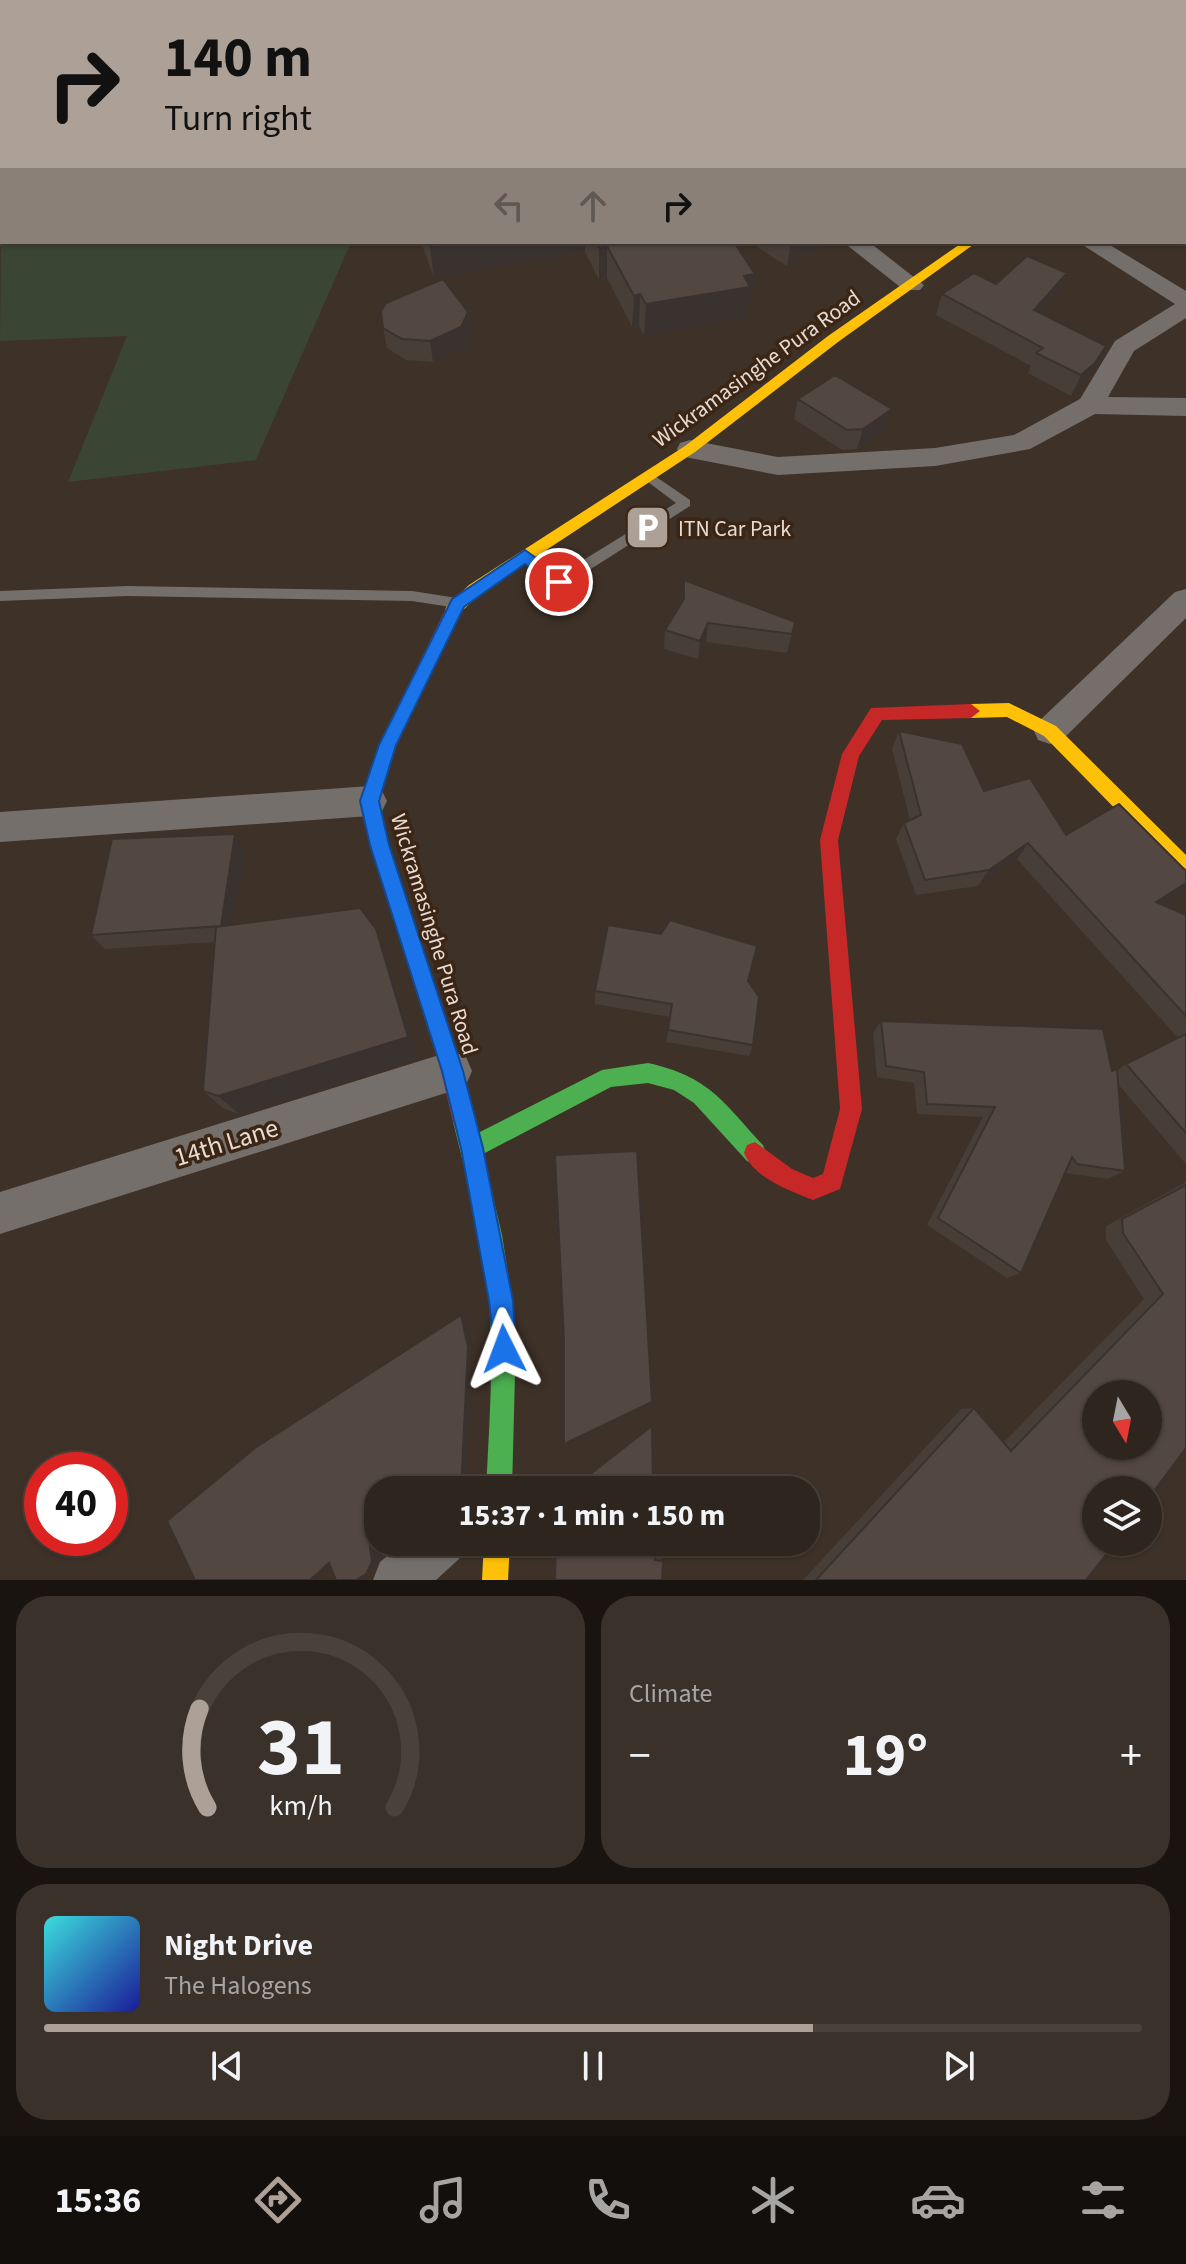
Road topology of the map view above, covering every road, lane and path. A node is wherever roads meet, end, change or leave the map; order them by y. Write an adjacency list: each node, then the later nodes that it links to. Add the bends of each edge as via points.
1 (857, 244): 4 (street)
2 (968, 244): 4 (street, Wickramasinghe Pura Road)
3 (1092, 244): 5 (street)
4 (912, 285): 9 (street, Wickramasinghe Pura Road)
5 (1186, 301)
6 (1186, 308): 7 (street, via 1124,346)
7 (1090, 405): 8 (street); 9 (street, via 1021,443 935,457 778,466)
8 (1186, 407)
9 (690, 449): 10 (street, Wickramasinghe Pura Road)
10 (649, 476): 11 (street, Wickramasinghe Pura Road); 11 (lane, via 685,503 559,582)
11 (525, 556): 14 (street, Wickramasinghe Pura Road)
12 (0, 596): 14 (lane, via 176,592 412,596)
13 (1186, 600): 15 (street)
14 (457, 603): 16 (street, Wickramasinghe Pura Road, via 388,745)
15 (1050, 731): 18 (street); 20 (street, via 1009,710 877,713 851,754 829,840 851,1109 832,1181 813,1189 778,1176 703,1093 657,1072 609,1077)
16 (370, 801): 17 (street); 19 (street, Wickramasinghe Pura Road, via 379,845)
17 (0, 827)
18 (1186, 868)
19 (452, 1071): 20 (street, Wickramasinghe Pura Road); 21 (street, 14th Lane)
20 (472, 1148): 22 (street, Wickramasinghe Pura Road, via 501,1301)
21 (0, 1213)
22 (500, 1476)
23 (426, 1556): 25 (street)
24 (496, 1556): 26 (street)
25 (398, 1580)
26 (495, 1580)

